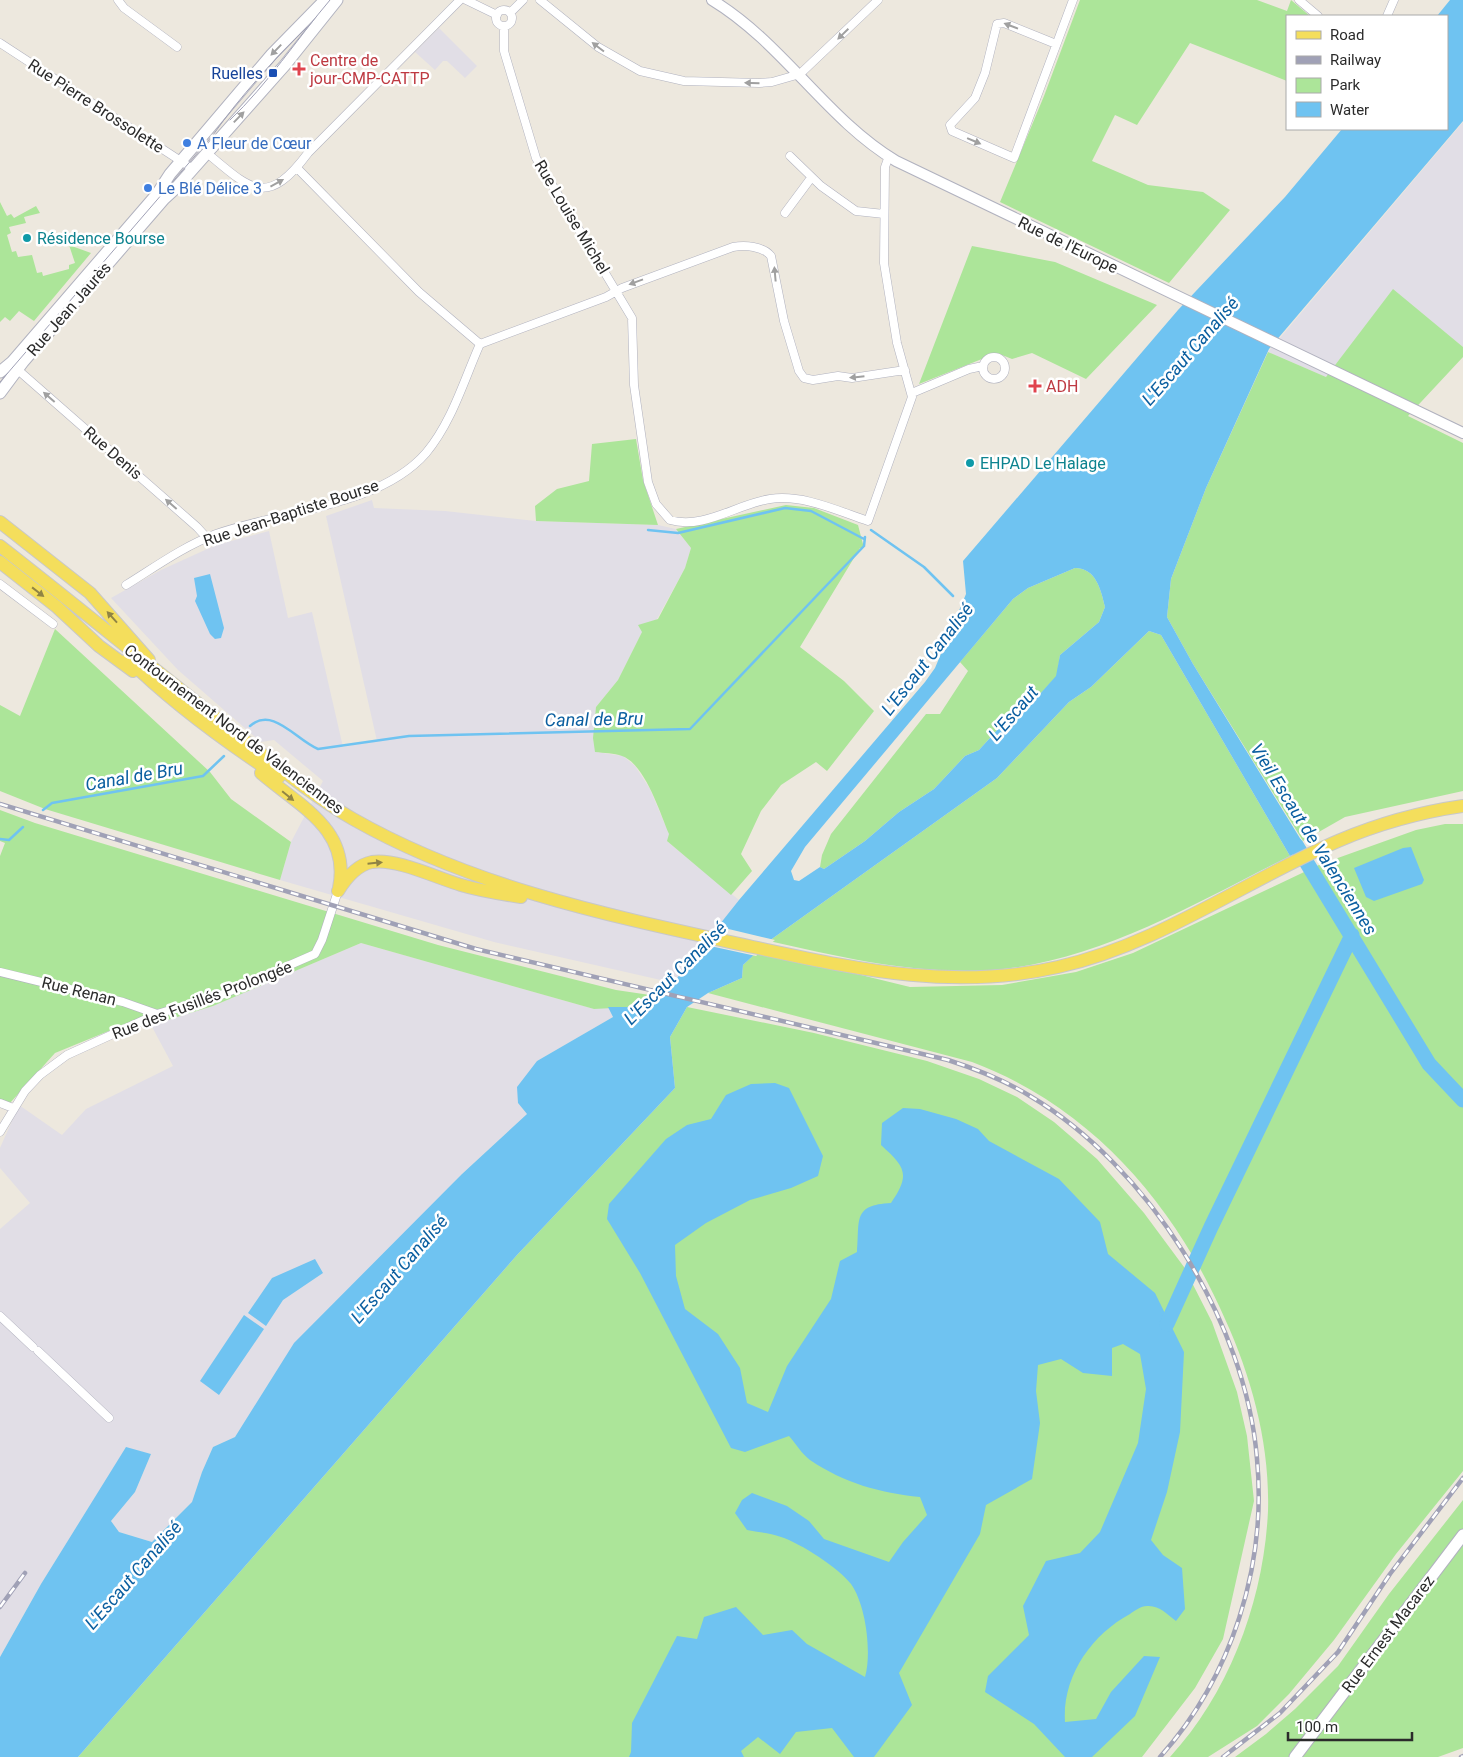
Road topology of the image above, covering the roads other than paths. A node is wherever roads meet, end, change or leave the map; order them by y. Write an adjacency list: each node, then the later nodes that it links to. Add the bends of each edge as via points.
1 (118, 0): 20 (street, via 124,8)
2 (325, 0): 25 (main road, Rue Jean Jaurès, one-way to 25, via 272,54)
3 (337, 0): 22 (main road, Rue Jean Jaurès, one-way to 3)
4 (460, 0): 27 (street, via 308,153)
5 (466, 0): 14 (street)
6 (523, 0): 13 (street)
7 (540, 0): 21 (street, one-way to 7, via 759,83 684,81 648,74 604,52)
8 (712, 0): 21 (street, Rue de l'Europe, via 752,28)
9 (878, 0): 21 (street, one-way to 21)
10 (1073, 0): 19 (street)
11 (1299, 0): 15 (street)
12 (1394, 0): 16 (street)
13 (510, 13): 14 (street, via 503,10); 17 (street, via 511,23)
14 (497, 15): 17 (street, via 498,22)
15 (1317, 15)
16 (1387, 15)
17 (504, 26): 31 (street, Rue Louise Michel, via 504,51 536,158)
18 (0, 43): 25 (street, Rue Pierre Brossolette)
19 (1056, 44): 19 (street, one-way to 19, via 1004,23 997,24 975,98 950,122 950,129 1014,158)
20 (177, 47)
21 (800, 74): 24 (street, Rue de l'Europe, via 856,131)
22 (207, 153): 26 (main road, Rue Jean Jaurès); 27 (street, one-way to 27, via 241,182 256,188 272,186)
23 (790, 156): 28 (street)
24 (889, 156): 30 (street, via 885,168); 39 (street, Rue de l'Europe)
25 (181, 161): 26 (street, Rue Pierre Brossolette); 36 (main road, Rue Jean Jaurès, via 145,208)
26 (193, 169): 34 (main road, Rue Jean Jaurès)
27 (298, 169): 32 (street, via 419,292)
28 (811, 178): 29 (street); 30 (street, via 856,211)
29 (785, 213)
30 (884, 214): 35 (street, via 884,263 897,343)
31 (616, 290): 32 (street, via 606,297); 35 (street, one-way to 31, via 852,378 804,378 784,321 772,259 767,251 760,249 733,247); 38 (street, Rue Louise Michel, via 633,321 634,385 650,487 656,504 666,517 689,523 766,500 780,499 811,503 868,520)
32 (480, 344): 41 (street, Rue Jean-Baptiste Bourse, via 438,436 406,471 338,502)
33 (984, 366): 38 (street, via 970,368)
34 (18, 370): 37 (main road, Rue Jean Jaurès); 41 (street, Rue Denis, one-way to 34)
35 (905, 370): 38 (street)
36 (0, 372)
37 (0, 392)
38 (912, 393)
39 (1463, 433)
40 (0, 522): 48 (main road, one-way to 40, via 90,593)
41 (207, 538): 45 (street, Rue Jean-Baptiste Bourse)
42 (0, 546): 46 (main road, Contournement Nord de Valenciennes)
43 (0, 562): 49 (main road, one-way to 49, via 57,607 106,652)
44 (0, 584): 47 (street)
45 (126, 585)
46 (88, 617): 48 (main road, Contournement Nord de Valenciennes); 49 (main road)
47 (53, 624)
48 (168, 680): 51 (main road, Contournement Nord de Valenciennes)
49 (168, 695): 50 (main road)
50 (212, 730): 51 (main road, via 282,778); 53 (main road, one-way to 53, via 329,830 340,861)
51 (327, 802): 54 (main road, Contournement Nord de Valenciennes, via 372,829 453,866 507,886)
52 (1463, 806): 54 (main road, Contournement Nord de Valenciennes, via 1394,822 1324,848 1153,936 1108,953 1050,969 983,978 923,978 864,970 688,933)
53 (338, 891): 54 (main road, one-way to 54, via 358,868 370,862 383,862 482,891); 56 (street, Rue des Fusillés Prolongée, via 314,954 221,995)
54 (572, 904)
55 (0, 972): 56 (street, Rue Renan, via 123,1002)
56 (157, 1014): 58 (street, Rue des Fusillés Prolongée, via 61,1058 35,1080)
57 (0, 1103): 58 (street)
58 (13, 1108): 59 (street, Rue des Fusillés Prolongée)
59 (0, 1132)
60 (0, 1316): 61 (street)
61 (109, 1418)
62 (1463, 1535): 63 (main road, Rue Ernest Macarez)
63 (1295, 1757)

